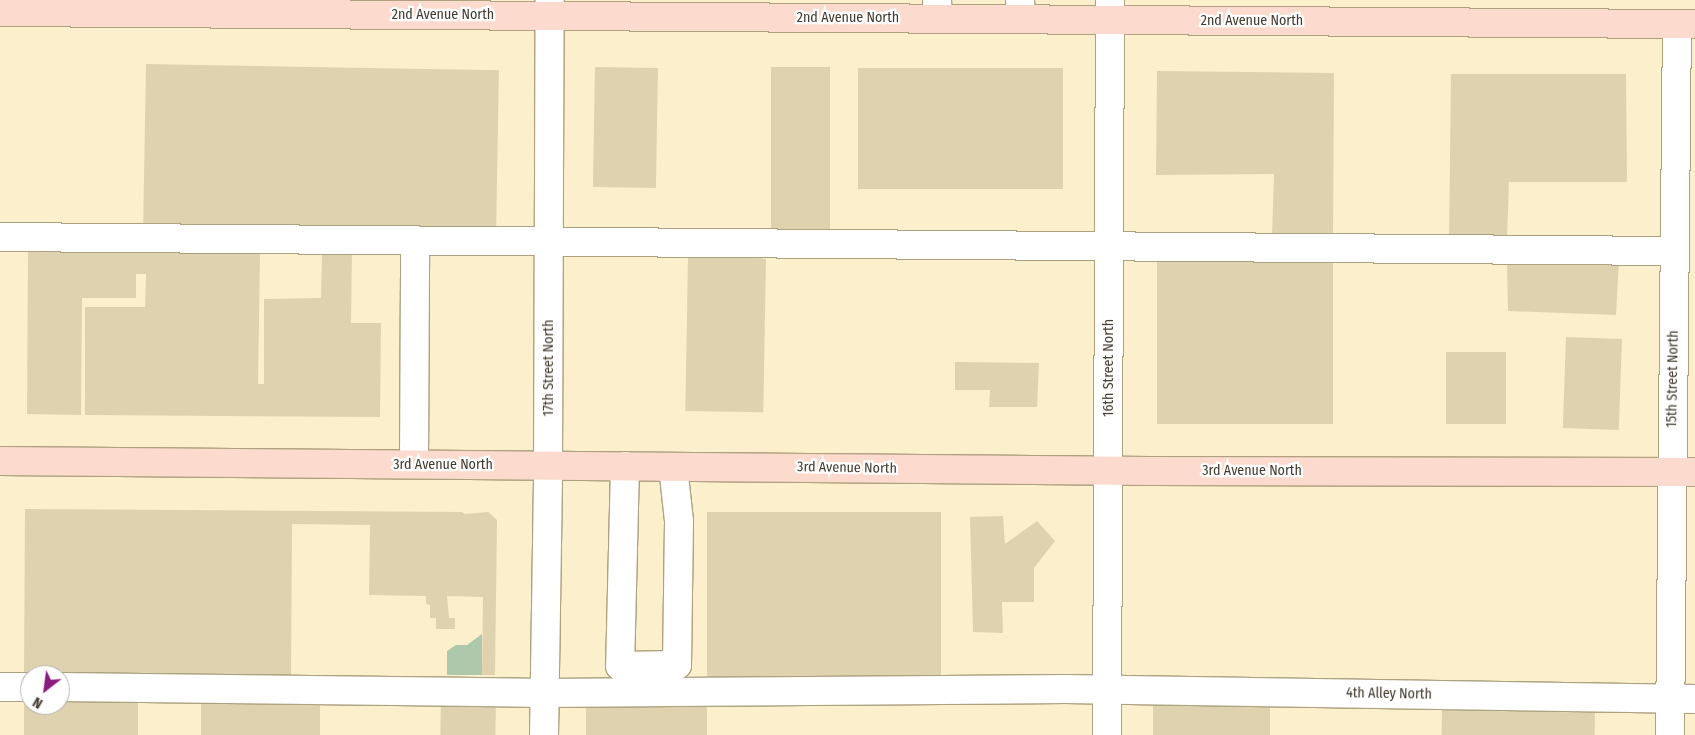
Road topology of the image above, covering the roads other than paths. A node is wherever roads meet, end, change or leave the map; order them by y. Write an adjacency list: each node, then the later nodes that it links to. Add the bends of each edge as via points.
1 (550, 8): 2 (main road, 2nd Avenue North); 5 (main road, 2nd Avenue North); 9 (street, 17th Street North)
2 (937, 9): 3 (main road, 2nd Avenue North)
3 (1021, 10): 4 (main road, 2nd Avenue North)
4 (1110, 10): 6 (main road, 2nd Avenue North); 10 (street, 16th Street North)
5 (0, 12)
6 (1686, 24): 11 (street, 15th Street North)
7 (0, 236): 8 (street, via 99,227)
8 (415, 240): 9 (street); 13 (street)
9 (549, 241): 10 (street); 14 (street, 17th Street North)
10 (1109, 246): 11 (street); 17 (street, 16th Street North)
11 (1675, 252): 18 (street, 15th Street North)
12 (0, 461): 13 (main road, 3rd Avenue North)
13 (414, 464): 14 (main road, 3rd Avenue North)
14 (548, 466): 15 (main road, 3rd Avenue North); 23 (street, 17th Street North)
15 (625, 466): 16 (main road, 3rd Avenue North); 16 (street, via 620,666 677,665 679,521)
16 (673, 467): 17 (main road, 3rd Avenue North)
17 (1108, 470): 18 (main road, 3rd Avenue North); 22 (street, 16th Street North)
18 (1684, 472): 24 (street, 15th Street North)
19 (0, 687): 20 (street)
20 (20, 687)
21 (70, 687): 23 (street, 4th Alley North)
22 (1107, 690): 23 (street, 4th Alley North); 24 (street, 4th Alley North); 26 (street, 16th Street North)
23 (544, 693): 25 (street, 17th Street North)
24 (1683, 699): 27 (street, 15th Street North)
25 (544, 735)
26 (1107, 735)
27 (1670, 735)

